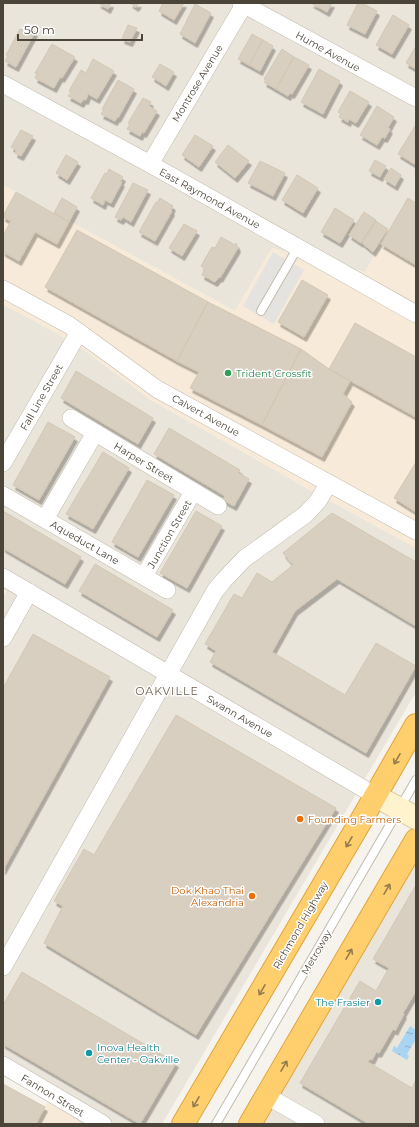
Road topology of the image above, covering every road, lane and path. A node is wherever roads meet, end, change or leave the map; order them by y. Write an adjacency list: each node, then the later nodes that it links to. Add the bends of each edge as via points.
1 (243, 4): 3 (street, Hume Avenue); 4 (street, Montrose Avenue)
2 (3, 84): 4 (street, East Raymond Avenue)
3 (416, 98)
4 (150, 164): 5 (street, East Raymond Avenue)
5 (298, 247): 7 (lane); 8 (street, East Raymond Avenue)
6 (3, 289): 9 (street, Calvert Avenue)
7 (261, 312)
8 (416, 314)
9 (79, 332): 12 (street, Fall Line Street); 13 (street, Calvert Avenue, via 158,389)
10 (70, 418): 11 (street, Harper Street)
11 (95, 433): 14 (street, Harper Street); 17 (street)
12 (3, 463)
13 (329, 483): 18 (street, Calvert Avenue); 24 (street, via 306,514 244,559 224,580)
14 (193, 492): 16 (street, Harper Street); 19 (street, Junction Street)
15 (3, 495): 17 (street, Aqueduct Lane)
16 (218, 506)
17 (45, 519): 19 (street, Aqueduct Lane)
18 (416, 531)
19 (144, 576): 21 (street, Aqueduct Lane)
20 (3, 577): 22 (street, Swann Avenue)
21 (167, 590)
22 (29, 592): 23 (street); 24 (street, Swann Avenue)
23 (3, 638)
24 (169, 674): 27 (street, Swann Avenue); 30 (street)
25 (416, 725): 27 (highway, Richmond Highway, one-way to 27)
26 (416, 780): 28 (lane, Metroway)
27 (376, 796): 28 (street, Swann Avenue); 34 (highway, Richmond Highway, one-way to 34)
28 (408, 813): 35 (lane, Metroway)
29 (416, 840): 32 (highway, one-way to 29)
30 (3, 967)
31 (3, 1065): 33 (street, Fannon Street)
32 (267, 1096): 36 (highway); 37 (street)
33 (103, 1124)
34 (183, 1124)
35 (216, 1124)
36 (250, 1124)
37 (316, 1124)

